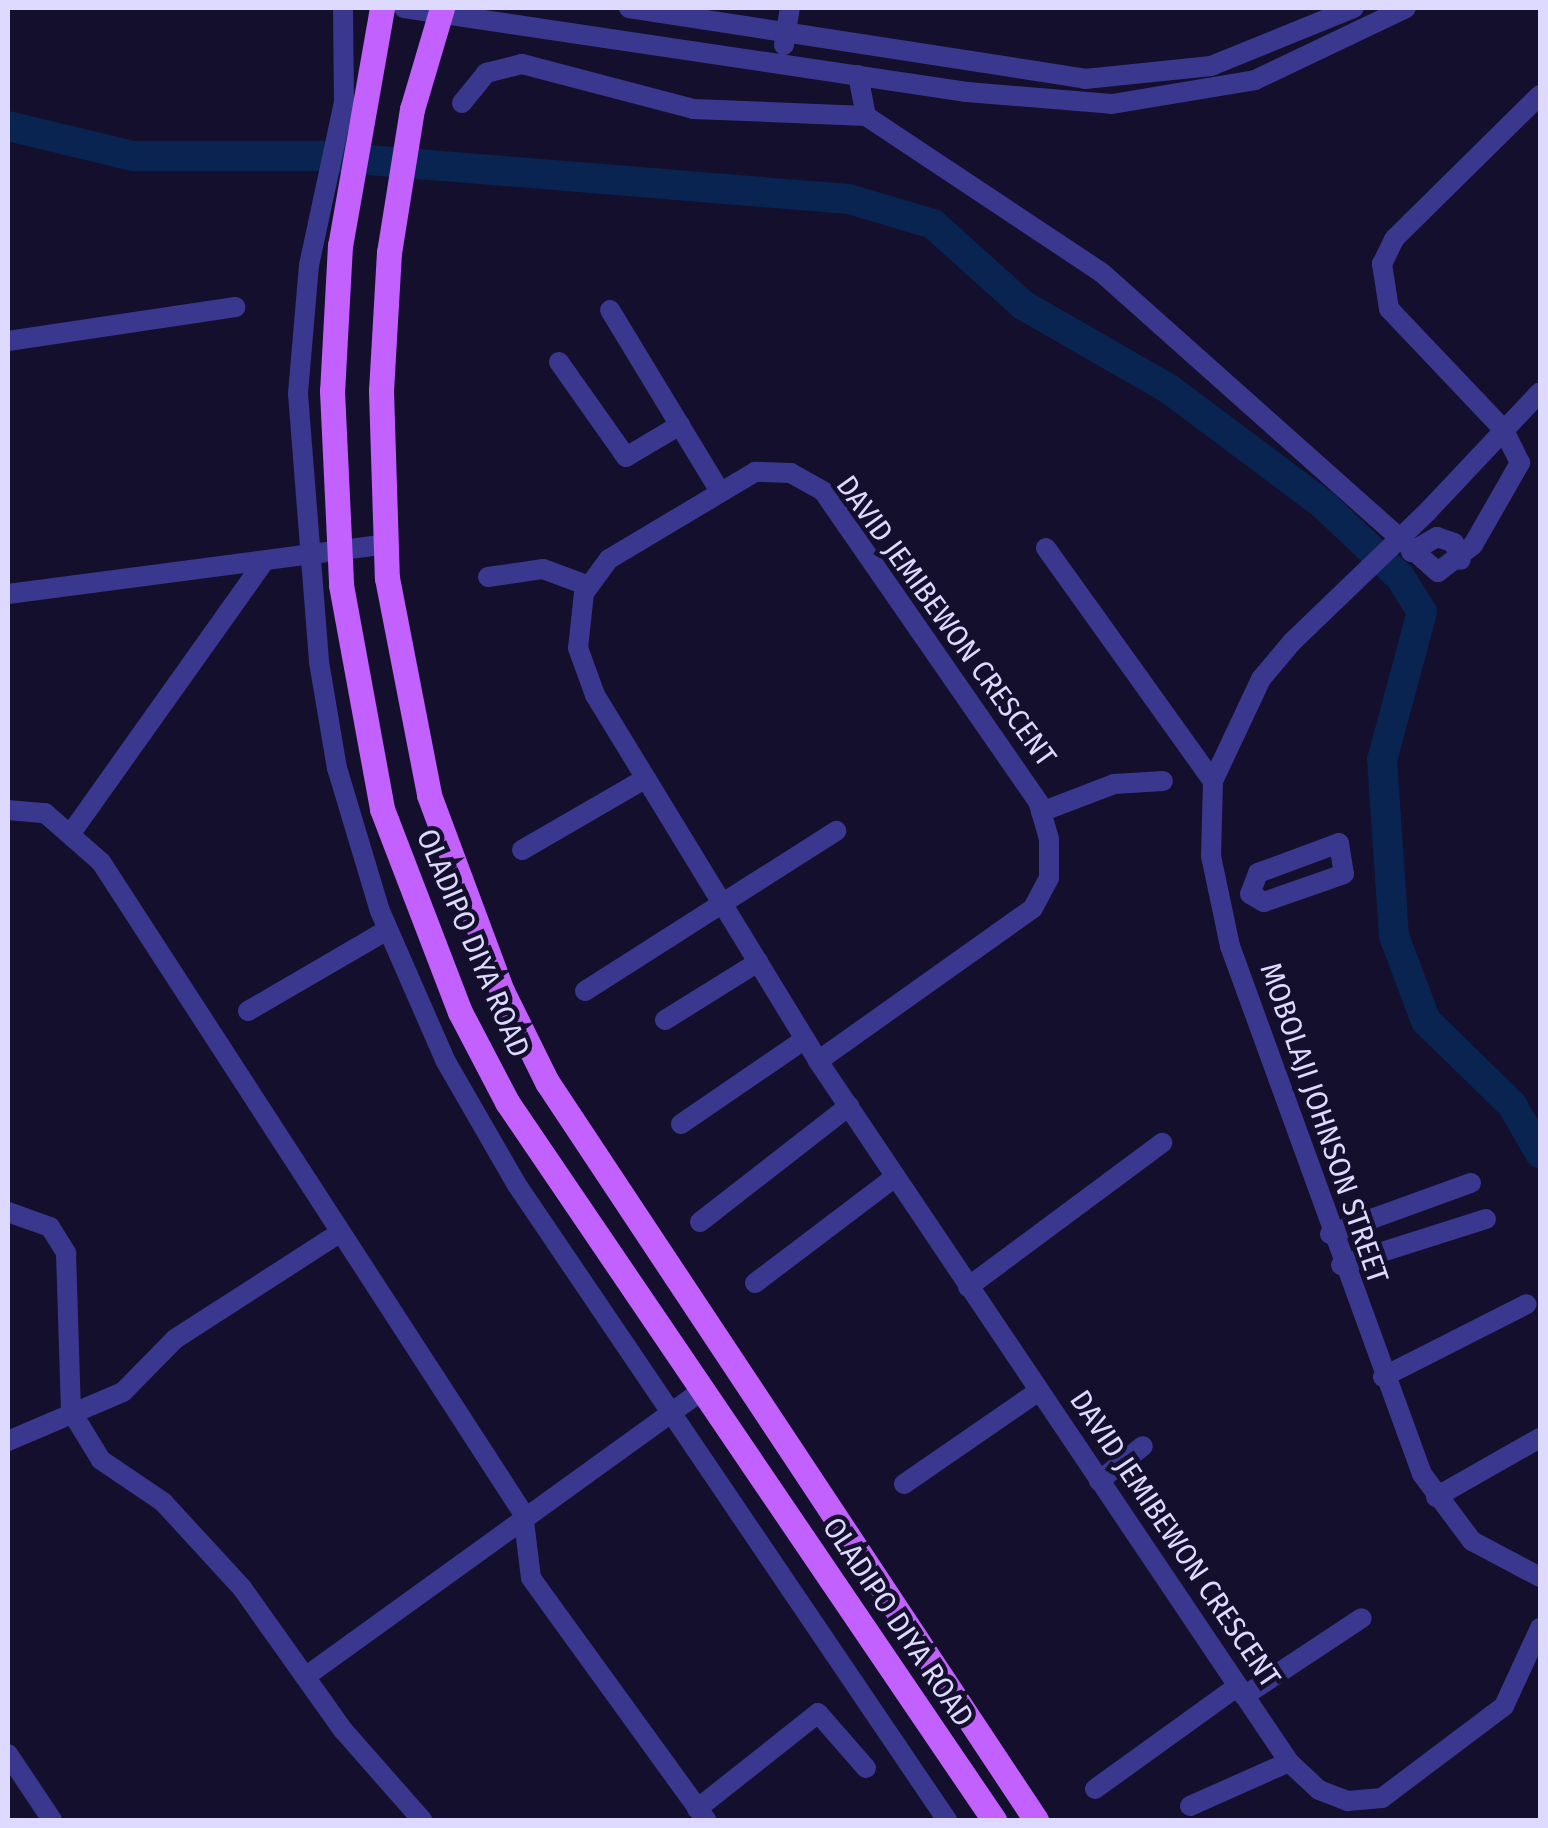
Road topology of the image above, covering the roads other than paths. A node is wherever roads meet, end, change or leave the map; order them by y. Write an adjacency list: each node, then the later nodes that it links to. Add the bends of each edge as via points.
1 (344, 8): 13 (street)
2 (382, 8): 13 (main road, OLADIPO DIYA ROAD)
3 (404, 8): 8 (street)
4 (629, 8): 9 (street)
5 (790, 8): 9 (street)
6 (1354, 8): 9 (street, via 1267,48 1142,77 1033,73)
7 (1406, 8): 11 (street, via 1308,63 1185,98 1043,102)
8 (441, 12): 10 (street); 25 (main road, OLADIPO DIYA ROAD, via 412,109 389,252)
9 (786, 33): 10 (street)
10 (782, 59): 11 (street)
11 (858, 75): 15 (street)
12 (1540, 96): 23 (street, via 1394,240 1382,264 1389,309)
13 (354, 103): 16 (main road, OLADIPO DIYA ROAD)
14 (462, 104): 15 (street, via 486,73 522,64 693,109)
15 (866, 116): 23 (street, via 1101,272 1438,572 1461,560 1520,474)
16 (328, 244): 27 (main road, OLADIPO DIYA ROAD); 28 (street, via 298,394)
17 (235, 307): 19 (street)
18 (610, 310): 22 (street)
19 (8, 342)
20 (559, 362): 22 (street, via 626,457)
21 (1540, 392): 23 (street)
22 (680, 426): 24 (street)
23 (1504, 430): 35 (street, MOBOLAJI JOHNSON STREET, bridge, via 1261,679)
24 (718, 488): 31 (street, DAVID JEMIBEWON CRESCENT, via 609,560); 37 (street, DAVID JEMIBEWON CRESCENT, via 755,472 791,474 823,491)
25 (386, 544): 27 (street); 92 (main road, OLADIPO DIYA ROAD, via 430,795 502,991 547,1082)
26 (1046, 548): 35 (street)
27 (337, 550): 28 (street); 66 (main road, OLADIPO DIYA ROAD, via 356,701 382,810 460,1012 556,1182)
28 (305, 558): 29 (street); 44 (street, via 337,768)
29 (262, 563): 32 (street); 38 (street)
30 (488, 577): 31 (street, via 542,569)
31 (589, 586): 33 (street, DAVID JEMIBEWON CRESCENT, via 578,648)
32 (8, 594)
33 (646, 778): 40 (street); 43 (street, DAVID JEMIBEWON CRESCENT)
34 (1163, 781): 37 (street, via 1114,784)
35 (1214, 781): 42 (street, MOBOLAJI JOHNSON STREET)
36 (8, 810): 38 (street, via 45,813)
37 (1042, 812): 50 (street, DAVID JEMIBEWON CRESCENT, via 1048,878 1033,908)
38 (74, 829): 59 (street)
39 (836, 831): 43 (street)
40 (522, 850)
41 (1250, 894): 42 (street)
42 (1220, 906): 60 (street, MOBOLAJI JOHNSON STREET)
43 (725, 908): 45 (street, DAVID JEMIBEWON CRESCENT); 46 (street)
44 (387, 930): 47 (street); 69 (street, via 472,1112)
45 (758, 962): 48 (street); 49 (street, DAVID JEMIBEWON CRESCENT)
46 (585, 991)
47 (248, 1012)
48 (665, 1020)
49 (805, 1039): 50 (street, DAVID JEMIBEWON CRESCENT); 52 (street)
50 (818, 1061): 51 (street, DAVID JEMIBEWON CRESCENT)
51 (848, 1106): 54 (street, DAVID JEMIBEWON CRESCENT); 58 (street)
52 (681, 1124)
53 (1162, 1143): 63 (street)
54 (895, 1176): 62 (street); 63 (street, DAVID JEMIBEWON CRESCENT)
55 (1471, 1182): 60 (street)
56 (8, 1212): 68 (street, via 50,1228 66,1253)
57 (1486, 1219): 61 (street)
58 (700, 1222)
59 (338, 1234): 68 (street, via 175,1339 122,1392); 76 (street)
60 (1330, 1234): 61 (street, MOBOLAJI JOHNSON STREET)
61 (1341, 1264): 65 (street, MOBOLAJI JOHNSON STREET)
62 (755, 1284)
63 (968, 1287): 67 (street, DAVID JEMIBEWON CRESCENT)
64 (1526, 1304): 65 (street)
65 (1383, 1377): 75 (street, MOBOLAJI JOHNSON STREET)
66 (702, 1391): 69 (street); 91 (main road, OLADIPO DIYA ROAD)
67 (1038, 1391): 73 (street, DAVID JEMIBEWON CRESCENT); 74 (street)
68 (71, 1410): 71 (street); 80 (street, via 101,1460 163,1502 242,1588)
69 (672, 1414): 76 (street); 90 (street)
70 (1540, 1438): 75 (street)
71 (8, 1440)
72 (1143, 1446): 73 (street)
73 (1099, 1481): 81 (street, DAVID JEMIBEWON CRESCENT)
74 (904, 1484)
75 (1436, 1497): 77 (street, MOBOLAJI JOHNSON STREET, via 1472,1541)
76 (527, 1523): 80 (street); 87 (street, via 531,1578)
77 (1540, 1577)
78 (1362, 1618): 81 (street)
79 (1540, 1628): 83 (street, DAVID JEMIBEWON CRESCENT, via 1504,1706 1382,1798 1319,1790)
80 (305, 1677): 89 (street)
81 (1241, 1691): 83 (street, DAVID JEMIBEWON CRESCENT); 85 (street)
82 (8, 1754): 88 (street)
83 (1289, 1762): 86 (street)
84 (866, 1768): 87 (street, via 818,1713)
85 (1095, 1789)
86 (1190, 1806)
87 (702, 1814)
88 (52, 1820)
89 (422, 1820)
90 (946, 1820)
91 (994, 1820)
92 (1036, 1820)

